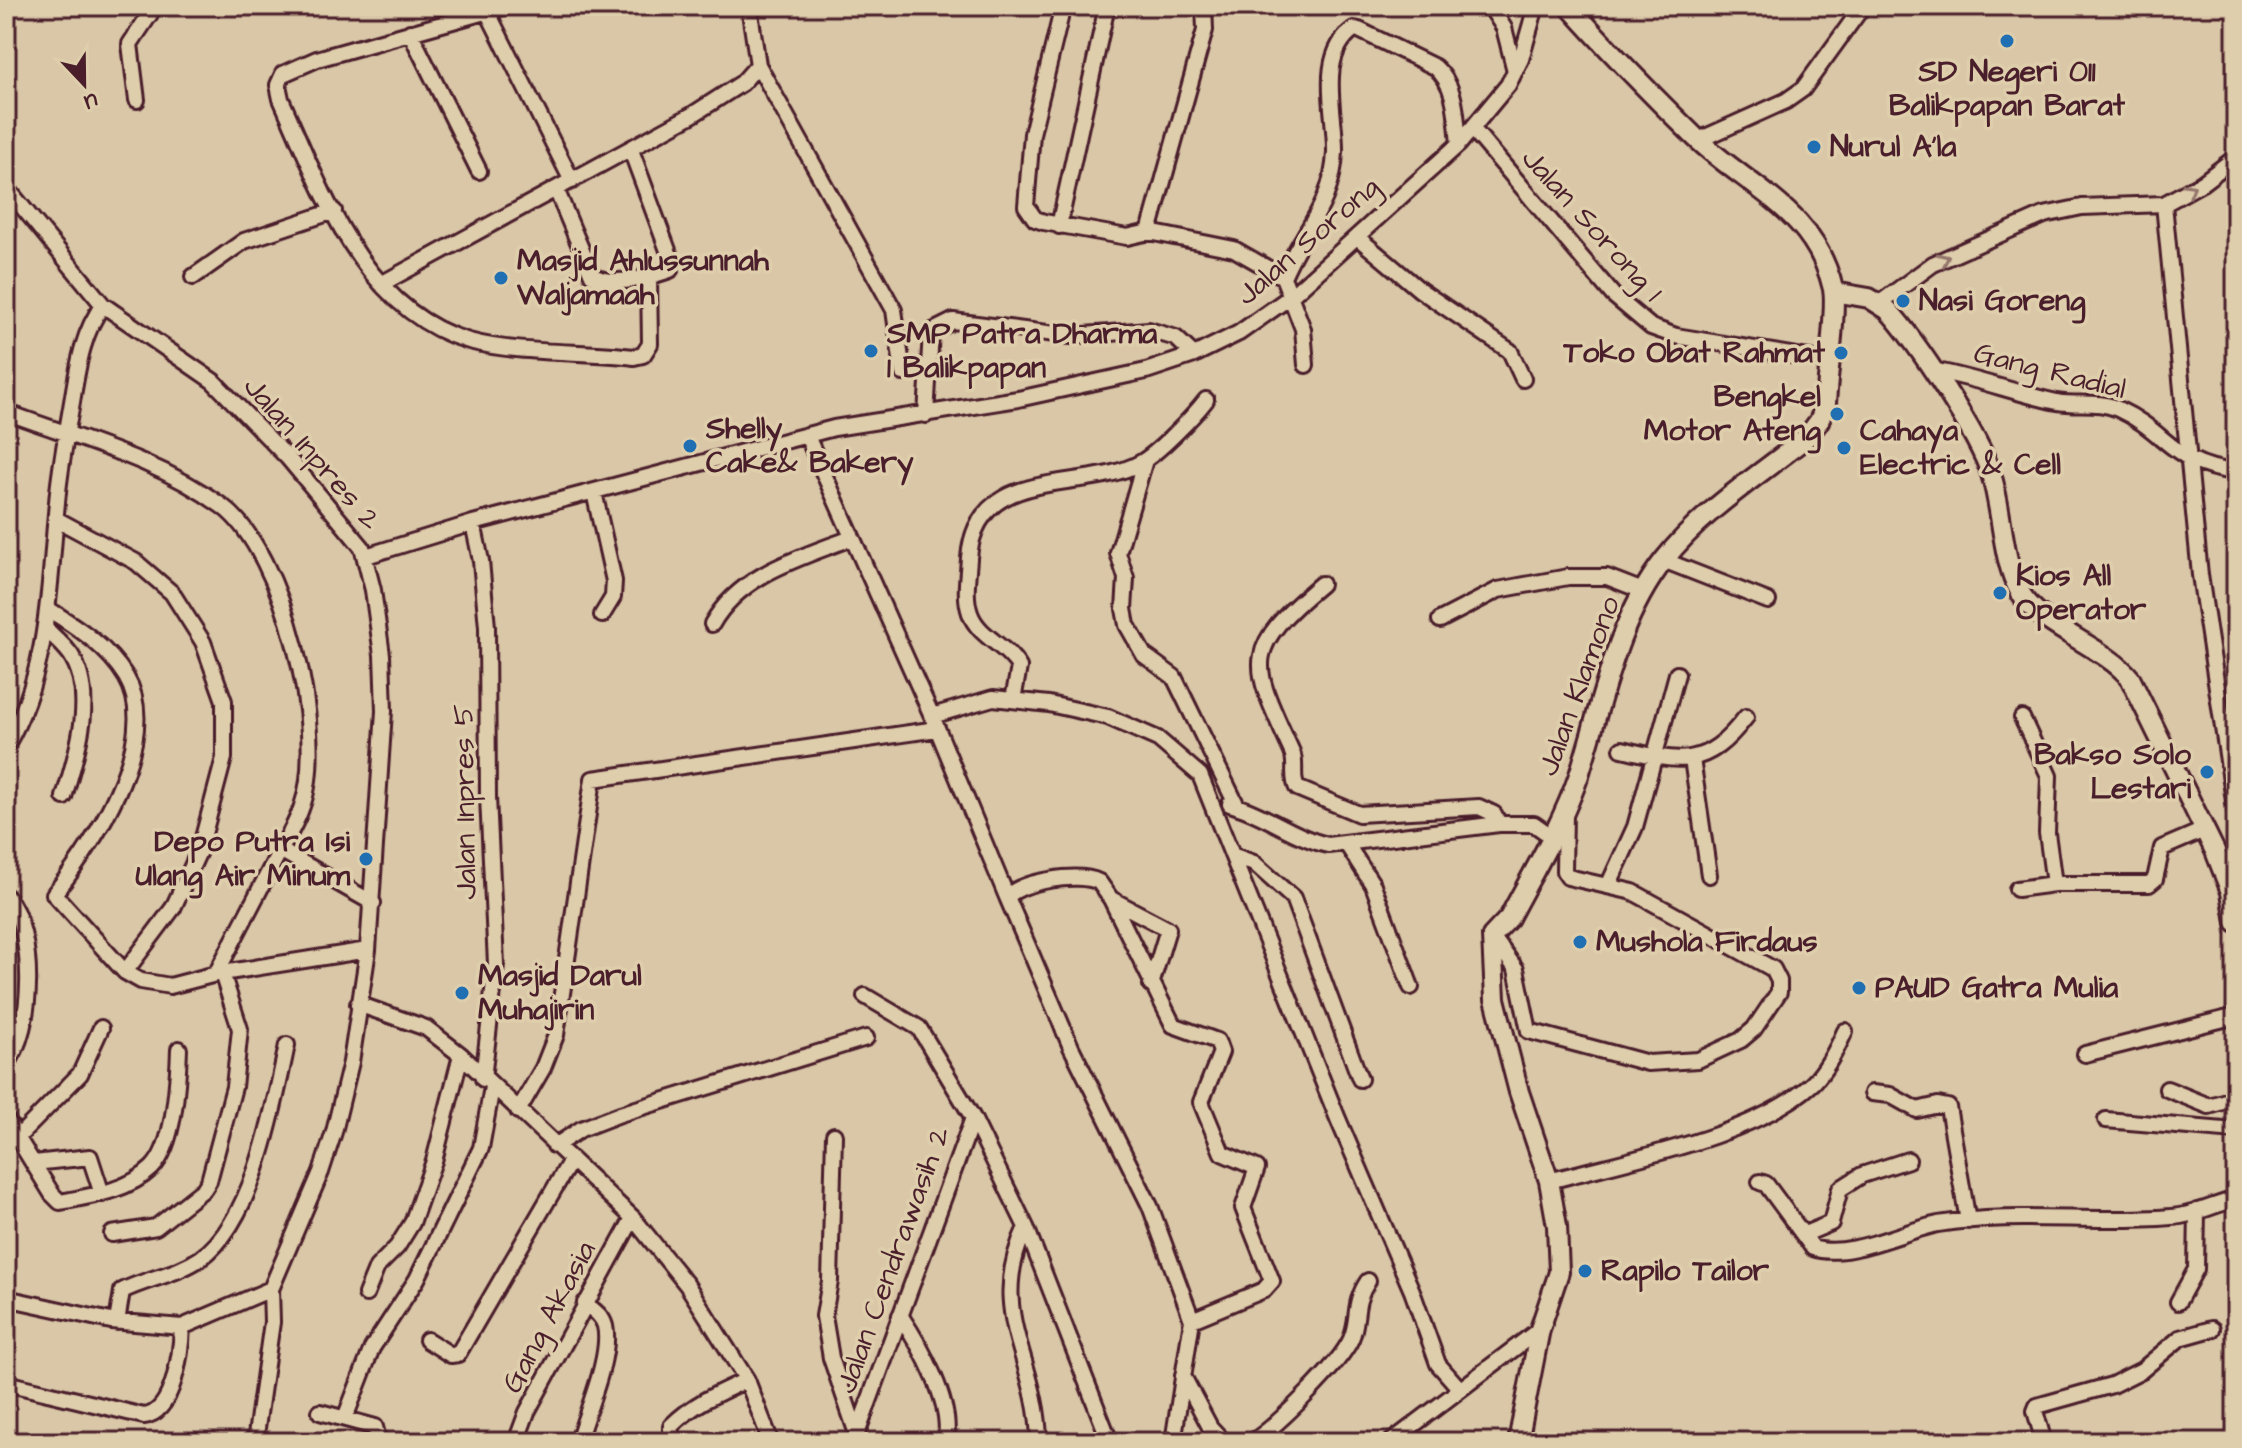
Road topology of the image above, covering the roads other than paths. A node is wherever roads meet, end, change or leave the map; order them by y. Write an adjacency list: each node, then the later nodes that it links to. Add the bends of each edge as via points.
1 (151, 6): 15 (street, via 130,44)
2 (506, 6): 11 (street)
3 (749, 6): 13 (street)
4 (1063, 6): 27 (street, via 1025,186 1029,214)
5 (1107, 6): 27 (street)
6 (1204, 6): 28 (street, via 1205,30)
7 (1490, 6): 14 (street, via 1504,28)
8 (1536, 6): 14 (street, Jalan Sorong)
9 (1569, 6): 17 (main road, Jalan Klamono)
10 (1863, 6): 17 (street, via 1803,89)
11 (487, 11): 12 (street); 22 (street)
12 (410, 32): 21 (street); 26 (street, via 298,65 283,74 278,85)
13 (758, 65): 19 (street, via 731,92); 42 (street, via 894,310)
14 (1515, 71): 16 (street, Jalan Sorong)
15 (137, 100)
16 (1473, 129): 18 (street, Jalan Sorong); 39 (street, Jalan Sorong 1, via 1613,295 1651,327 1676,336)
17 (1699, 140): 34 (main road, Jalan Klamono, via 1795,216 1823,259)
18 (1459, 144): 29 (street, Jalan Sorong); 32 (street, via 1444,75 1359,30 1347,35 1334,53 1332,68 1332,176 1312,227)
19 (631, 150): 22 (street); 31 (street, via 673,264)
20 (2236, 157): 25 (street, one-way to 20)
21 (479, 171)
22 (572, 181): 24 (street)
23 (6, 187): 37 (street, Jalan Inpres 2)
24 (556, 189): 31 (street, via 592,275 607,280); 33 (street)
25 (2164, 204): 36 (street, one-way to 25, via 1933,264 2044,215 2082,207); 51 (street)
26 (334, 211): 30 (street, via 244,241); 33 (street)
27 (1059, 226): 28 (street, via 1127,237)
28 (1149, 232): 32 (street, via 1234,249)
29 (1357, 237): 35 (street, Jalan Sorong); 43 (street, via 1411,283 1510,351)
30 (193, 277)
31 (649, 277): 33 (street, via 650,344 634,357 470,341 429,326)
32 (1283, 277): 35 (street)
33 (381, 284)
34 (1834, 292): 36 (main road); 39 (main road, Jalan Klamono)
35 (1290, 297): 38 (street, Jalan Sorong, via 1239,333); 40 (street, via 1303,329)
36 (1880, 303): 41 (main road)
37 (103, 305): 48 (street, via 86,335); 57 (street, Jalan Inpres 2, via 240,406 334,510)
38 (1194, 355): 46 (street, Jalan Sorong, via 1089,384); 46 (street, via 1158,330 1081,336 953,321 931,332)
39 (1827, 361): 58 (main road, Jalan Klamono, via 1826,404 1815,429 1709,511)
40 (1306, 365)
41 (1931, 370): 51 (street, Gang Radial, via 2057,402 2109,405); 84 (main road, via 1990,472 2021,594 2130,678)
42 (903, 373)
43 (1523, 379)
44 (1206, 400): 50 (street)
45 (6, 412): 48 (street)
46 (926, 415): 47 (street, Jalan Sorong)
47 (834, 428): 49 (street, Jalan Inpres 2)
48 (67, 433): 54 (street); 87 (street, via 156,466 185,483 236,518 254,545 284,608 310,714 303,805)
49 (807, 436): 53 (street, Jalan Inpres 2); 56 (street)
50 (1145, 460): 68 (street, via 1031,486 984,514 973,532 970,615 1019,667); 80 (street, via 1118,553 1126,578 1127,625 1144,655 1174,677)
51 (2190, 462): 52 (street, Gang Radial); 82 (street, via 2200,575)
52 (2236, 472)
53 (594, 492): 55 (street, Jalan Inpres 2); 63 (street, via 614,581 613,597)
54 (56, 519): 62 (street); 101 (street, via 136,562 172,593 208,653 224,701 224,758 200,849 173,908)
55 (473, 523): 57 (street, Jalan Inpres 2); 117 (street, Jalan Inpres 5, via 487,627 496,964)
56 (851, 538): 65 (street, via 753,581 722,607); 73 (street)
57 (366, 556): 97 (street, via 380,631 384,711)
58 (1663, 560): 60 (main road, Jalan Klamono); 61 (street)
59 (1321, 584): 83 (street, via 1270,635 1259,665 1263,690 1294,758 1297,788 1359,814 1479,807 1494,814)
60 (1643, 591): 64 (street, via 1607,577 1568,577 1498,590); 81 (main road, Jalan Klamono, via 1599,700)
61 (1768, 601)
62 (48, 609): 66 (street); 101 (street, via 83,631 111,658 126,677 134,702 133,738 111,808 54,894)
63 (602, 615)
64 (1440, 620)
65 (712, 624)
66 (45, 628): 72 (street, via 35,680); 78 (street, via 71,655 81,689 79,744)
67 (1677, 674): 76 (street)
68 (1013, 700): 73 (street, via 993,698); 79 (street, via 1108,717 1158,739 1194,768)
69 (6, 711): 72 (street)
70 (1746, 717): 77 (street, via 1721,747)
71 (2022, 718): 91 (street, via 2049,776 2047,833)
72 (19, 719): 74 (street)
73 (934, 723): 95 (street); 121 (street, via 593,779 556,1035)
74 (6, 746)
75 (1622, 749): 76 (street)
76 (1654, 757): 77 (street); 90 (street, via 1635,827)
77 (1692, 759): 89 (street)
78 (64, 797)
79 (1211, 799): 80 (street); 88 (street)
80 (1237, 806): 86 (street, via 1261,813 1305,839)
81 (1565, 806): 85 (main road, Jalan Klamono); 90 (street, via 1564,871 1568,877)
82 (2236, 814)
83 (1499, 824): 85 (street, via 1534,824); 86 (street)
84 (2204, 830): 91 (street, via 2162,848 2149,884); 93 (main road)
85 (1551, 836): 99 (main road, Jalan Klamono, via 1509,918)
86 (1346, 843): 104 (street, via 1373,885)
87 (280, 850): 97 (street); 102 (street)
88 (1232, 855): 116 (street, via 1254,863 1293,898); 158 (street, via 1438,1364)
89 (1709, 875)
90 (1609, 884): 99 (street, via 1686,918 1773,969 1779,992 1749,1035 1698,1060 1648,1063 1539,1036 1526,1024 1516,969)
91 (2054, 884): 92 (street)
92 (2017, 889)
93 (2234, 892): 98 (main road)
94 (6, 896): 115 (street, via 23,926 30,972 17,1044)
95 (1007, 897): 96 (street, via 1016,887 1065,878 1099,882); 149 (street, via 1071,1047 1150,1206)
96 (1111, 899): 103 (street); 103 (street, via 1168,929)
97 (373, 903): 100 (street)
98 (2236, 922)
99 (1492, 936): 132 (main road, via 1495,999)
100 (368, 950): 102 (street); 106 (street)
101 (125, 972): 102 (street, via 170,986)
102 (219, 974): 140 (street, via 240,1029 234,1087 209,1181 156,1227)
103 (1151, 985): 149 (street, via 1173,1025 1220,1046 1201,1102 1222,1153 1257,1168 1243,1208 1272,1281 1264,1290)
104 (1411, 987)
105 (865, 996): 122 (street, Jalan Cendrawasih 2, via 919,1028)
106 (358, 1004): 114 (street, via 426,1028); 143 (street, via 334,1132)
107 (2236, 1016): 113 (street)
108 (101, 1028): 127 (street, via 80,1074)
109 (1845, 1031): 132 (street, via 1814,1082 1775,1110 1732,1129)
110 (866, 1038): 128 (street, via 620,1114)
111 (287, 1045): 150 (street, via 270,1118 243,1199 223,1238 178,1272 122,1291)
112 (179, 1049): 134 (street, via 174,1109 154,1167)
113 (2085, 1054)
114 (461, 1055): 117 (street); 144 (street, via 412,1223 377,1267)
115 (6, 1065)
116 (1360, 1079)
117 (487, 1083): 121 (street); 160 (street, Jalan Inpres 5, via 481,1148 417,1279 372,1348)
118 (2167, 1089): 120 (street, via 2209,1106)
119 (1872, 1093): 138 (street, via 1890,1095 1917,1110 1948,1107)
120 (2236, 1098)
121 (518, 1111): 128 (street)
122 (973, 1118): 139 (street); 148 (street, Jalan Cendrawasih 2)
123 (6, 1119): 127 (street)
124 (2106, 1120): 125 (street)
125 (2236, 1131)
126 (834, 1135): 161 (street, via 830,1281 824,1316)
127 (18, 1137): 131 (street)
128 (555, 1146): 129 (street)
129 (571, 1160): 137 (street); 154 (street, via 461,1350 451,1355)
130 (1908, 1160): 141 (street, via 1862,1175 1840,1189 1831,1223)
131 (34, 1163): 134 (street, via 60,1202); 134 (street, via 90,1157)
132 (1549, 1181): 152 (main road, via 1559,1272)
133 (1760, 1182): 141 (street)
134 (102, 1194)
135 (2236, 1199): 136 (street)
136 (2197, 1211): 138 (street, via 2171,1217); 146 (street, via 2196,1269)
137 (633, 1218): 147 (street, Gang Akasia); 156 (street, via 687,1285)
138 (1968, 1221): 141 (street, via 1937,1224 1845,1251 1813,1248)
139 (1026, 1227): 169 (street, via 1013,1254 1008,1302 1030,1377); 170 (street)
140 (112, 1234)
141 (1805, 1234)
142 (1368, 1281): 173 (street, via 1358,1296 1351,1341 1300,1401)
143 (271, 1289): 151 (street); 162 (street, via 272,1322)
144 (366, 1294)
145 (6, 1298): 150 (street)
146 (2178, 1302)
147 (585, 1303): 164 (street, Gang Akasia); 165 (street, via 606,1330 602,1364)
148 (900, 1315): 161 (street, Jalan Cendrawasih 2); 168 (street, via 944,1405)
149 (1192, 1320): 155 (street)
150 (117, 1322): 151 (street)
151 (182, 1327): 157 (street, via 180,1363 153,1415)
152 (1540, 1329): 158 (street); 175 (main road)
153 (2212, 1329): 176 (street, via 2180,1338 2142,1370 2112,1385 2037,1406)
154 (427, 1340)
155 (1183, 1376): 171 (street); 172 (street)
156 (747, 1380): 166 (street, via 684,1413 671,1426); 167 (street)
157 (6, 1383)
158 (1459, 1388): 174 (street)
159 (320, 1412): 160 (street)
160 (345, 1418): 163 (street, via 375,1427)
161 (856, 1438)
162 (255, 1442)
163 (379, 1442)
164 (516, 1442)
165 (578, 1442)
166 (671, 1442)
167 (771, 1442)
168 (945, 1442)
169 (1039, 1442)
170 (1110, 1442)
171 (1173, 1442)
172 (1224, 1442)
173 (1252, 1442)
174 (1391, 1442)
175 (1518, 1442)
176 (2044, 1442)

